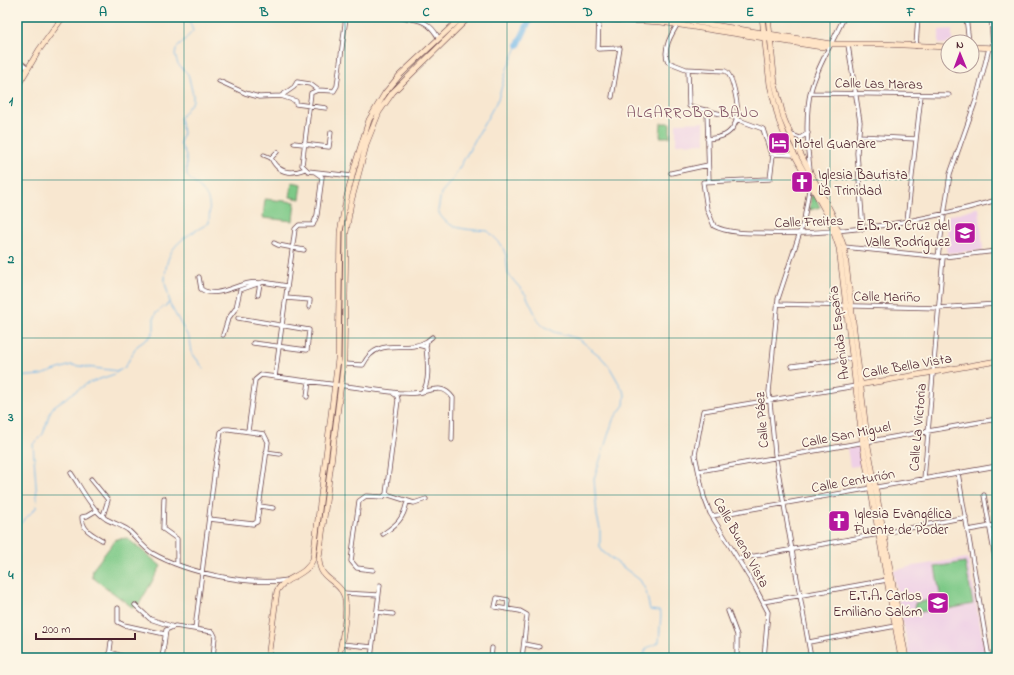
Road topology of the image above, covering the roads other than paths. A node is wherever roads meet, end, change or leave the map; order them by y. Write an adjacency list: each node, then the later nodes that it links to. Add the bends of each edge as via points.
1 (63, 17): 27 (street)
2 (346, 17): 31 (street, via 338,82 334,91)
3 (401, 17): 14 (street)
4 (462, 17): 19 (street)
5 (469, 17): 99 (street, via 393,92 379,112 370,133 351,202 346,232)
6 (574, 17): 15 (street)
7 (665, 17): 16 (street)
8 (762, 17): 18 (street, Avenida España)
9 (768, 17): 18 (street, Avenida España)
10 (844, 17): 20 (street)
11 (918, 17): 22 (street)
12 (966, 17): 17 (street)
13 (991, 17): 25 (street)
14 (417, 18): 19 (street, via 427,23)
15 (599, 18): 16 (street); 37 (street, via 598,49 620,48)
16 (680, 20): 18 (street); 28 (street, via 669,41 666,59 672,65)
17 (968, 34)
18 (767, 36): 20 (street, via 822,47); 43 (street, Avenida España, via 777,93); 53 (street, Avenida España, via 773,100 782,129)
19 (439, 39): 61 (street, via 400,75 377,104 365,131)
20 (831, 44): 21 (street); 32 (street)
21 (848, 44): 22 (street); 33 (street)
22 (916, 46): 23 (street)
23 (940, 47)
24 (980, 47): 25 (street)
25 (993, 48): 66 (street, via 950,174)
26 (17, 60): 27 (street)
27 (28, 68): 30 (street)
28 (688, 69): 40 (street, via 688,104); 41 (street, via 720,70 729,73)
29 (219, 81): 36 (street, via 259,97)
30 (17, 87)
31 (318, 90): 36 (street, via 310,84 297,82); 38 (street, via 311,93)
32 (810, 93): 33 (street, Calle Las Maras); 44 (street)
33 (857, 95): 34 (street, Calle Las Maras); 45 (street)
34 (921, 95): 35 (street, Calle Las Maras); 46 (street)
35 (949, 95)
36 (281, 96): 38 (street, via 296,101 296,104)
37 (612, 97)
38 (309, 105): 39 (street); 49 (street)
39 (326, 108)
40 (707, 110): 41 (street); 47 (street)
41 (737, 118): 47 (street, via 728,134); 51 (street, via 762,130)
42 (331, 132): 49 (street, via 329,147)
43 (789, 133): 44 (street, via 800,138); 60 (street, Avenida España)
44 (808, 133): 60 (street)
45 (859, 136): 46 (street); 68 (street, via 857,153)
46 (916, 138): 67 (street)
47 (707, 139): 55 (street)
48 (294, 143): 49 (street)
49 (305, 144): 56 (street, via 302,165)
50 (277, 152): 54 (street)
51 (773, 154): 53 (street); 63 (street, via 770,179)
52 (264, 155): 54 (street)
53 (795, 155): 64 (street, Avenida España)
54 (272, 158): 56 (street, via 277,168 282,171 298,172)
55 (708, 165): 59 (street); 63 (street)
56 (305, 169): 57 (street)
57 (314, 172): 58 (street); 62 (street)
58 (326, 173): 61 (street); 62 (street)
59 (671, 173)
60 (811, 173): 69 (street, Avenida España, via 829,207)
61 (352, 176): 104 (street, via 340,232)
62 (322, 177): 73 (street, via 315,222 313,225 299,225 295,229)
63 (709, 182): 70 (street, Calle Freites, via 703,182 707,209 712,224 717,227 749,233)
64 (810, 183): 69 (street, Avenida España); 70 (street, Calle Páez)
65 (997, 200): 66 (street, Calle Freites)
66 (945, 213): 67 (street, Calle Freites); 76 (street)
67 (907, 221): 68 (street, Calle Freites)
68 (863, 229): 69 (street, Calle Freites)
69 (837, 232): 70 (street, Calle Freites); 72 (street, Avenida España); 85 (street, Avenida España)
70 (800, 234): 83 (street, Calle Páez)
71 (274, 243): 73 (street)
72 (844, 247): 76 (street); 85 (street, Avenida España)
73 (292, 249): 74 (street); 80 (street)
74 (304, 250)
75 (997, 251): 77 (street)
76 (938, 257): 77 (street)
77 (943, 257): 87 (street, Calle La Victoria)
78 (199, 278): 79 (street, via 201,289 206,293 253,281)
79 (260, 283): 80 (street); 81 (street); 90 (street, via 240,290 236,308 228,319)
80 (287, 286): 82 (street)
81 (258, 295)
82 (286, 298): 86 (street, via 310,300); 89 (street)
83 (777, 304): 85 (street, Calle Mariño); 109 (street, Calle Páez)
84 (997, 304): 87 (street, Calle Mariño)
85 (849, 306): 87 (street, Calle Mariño); 97 (street, Avenida España); 105 (street, Avenida España)
86 (309, 307)
87 (938, 308): 101 (street, Calle La Victoria)
88 (238, 318): 89 (street)
89 (282, 326): 95 (street); 95 (street, via 309,330 307,350)
90 (223, 335)
91 (432, 337): 92 (street)
92 (427, 341): 94 (street); 96 (street)
93 (253, 343): 95 (street)
94 (418, 345): 96 (street); 99 (street, via 382,348 367,355 363,365)
95 (279, 347): 102 (street)
96 (426, 347): 107 (street, via 426,384)
97 (853, 358): 100 (street); 105 (street, Avenida España)
98 (997, 361): 101 (street, Calle Bella Vista)
99 (343, 364): 104 (street)
100 (792, 366)
101 (933, 372): 105 (street, Calle Bella Vista); 112 (street, Calle La Victoria)
102 (275, 377): 103 (street); 113 (street, via 261,375 255,380)
103 (309, 381): 104 (street); 108 (street)
104 (338, 385): 106 (street); 152 (street, via 313,559 305,571); 155 (street, via 319,562 326,578)
105 (859, 385): 109 (street, Calle Bella Vista); 115 (street, Avenida España)
106 (390, 391): 107 (street); 126 (street, via 398,396 398,400)
107 (421, 392): 114 (street, via 441,388 454,398)
108 (306, 397)
109 (770, 401): 110 (street, Calle Bella Vista); 118 (street, Calle Páez)
110 (702, 411): 120 (street, Calle Buena Vista, via 695,451)
111 (997, 419): 112 (street, Calle San Miguel)
112 (928, 430): 115 (street, Calle San Miguel); 124 (street, Calle La Victoria)
113 (248, 431): 116 (street, via 267,437); 138 (street, via 224,429 221,432)
114 (452, 440)
115 (865, 442): 118 (street, Calle San Miguel); 125 (street, Avenida España)
116 (266, 452): 117 (street); 132 (street)
117 (280, 454)
118 (775, 458): 120 (street, Calle San Miguel); 131 (street, Calle Páez)
119 (997, 466): 122 (street, Calle Centurión)
120 (698, 471): 136 (street, Calle Buena Vista, via 705,502)
121 (71, 472): 134 (street)
122 (958, 473): 124 (street, Calle Centurión); 137 (street)
123 (91, 479): 135 (street, via 108,500)
124 (924, 479): 125 (street, Calle Centurión)
125 (873, 488): 131 (street, Calle Centurión); 142 (street, Avenida España)
126 (386, 494): 130 (street); 150 (street, via 383,497 366,496 359,500 351,562 357,568)
127 (984, 495): 140 (street)
128 (164, 498): 148 (street, via 162,529 177,539)
129 (426, 499): 130 (street)
130 (408, 502): 143 (street, via 398,523)
131 (784, 504): 136 (street, Calle Centurión); 146 (street, Calle Páez)
132 (260, 506): 133 (street); 138 (street, via 257,522 253,524)
133 (273, 508)
134 (97, 510): 135 (street); 144 (street, via 82,517 82,524 87,531)
135 (103, 516): 148 (street, via 126,528 151,552)
136 (712, 516): 147 (street, Calle Buena Vista)
137 (966, 517): 141 (street); 142 (street)
138 (209, 519): 151 (street)
139 (997, 525): 140 (street)
140 (989, 526): 141 (street); 145 (street)
141 (968, 530): 193 (street)
142 (882, 533): 146 (street); 153 (street, Avenida España); 192 (street, Avenida España)
143 (383, 534)
144 (102, 540)
145 (995, 546): 149 (street)
146 (792, 550): 147 (street); 156 (street, Calle Páez)
147 (738, 559): 158 (street, Calle Buena Vista)
148 (177, 563): 151 (street)
149 (997, 566)
150 (373, 570)
151 (202, 571): 152 (street, via 266,582); 167 (street)
152 (292, 579): 181 (street, via 277,591)
153 (887, 580): 156 (street); 166 (street, Avenida España)
154 (380, 585): 157 (street)
155 (343, 593): 157 (street); 171 (street, via 346,607)
156 (800, 595): 158 (street); 170 (street, Calle Páez)
157 (378, 596): 163 (street)
158 (763, 602): 189 (street, Calle Buena Vista, via 768,616)
159 (135, 605): 165 (street, via 150,619)
160 (118, 608): 168 (street, via 118,622)
161 (507, 609): 172 (street, via 527,615)
162 (728, 611): 187 (street, via 737,635)
163 (377, 612): 164 (street); 173 (street)
164 (393, 614)
165 (172, 626): 167 (street); 168 (street)
166 (896, 626): 170 (street); 191 (street, Avenida España)
167 (194, 628): 180 (street, via 213,632)
168 (165, 634): 179 (street)
169 (111, 642): 176 (street)
170 (809, 642): 190 (street, Calle Páez)
171 (341, 644): 173 (street); 182 (street)
172 (524, 644): 174 (street); 185 (street)
173 (372, 647): 183 (street)
174 (538, 647)
175 (492, 648): 184 (street)
176 (110, 652): 177 (street); 178 (street)
177 (109, 658)
178 (128, 658)
179 (162, 658)
180 (213, 658)
181 (268, 658)
182 (339, 658)
183 (371, 658)
184 (491, 658)
185 (522, 658)
186 (733, 658): 187 (street)
187 (737, 658): 188 (street)
188 (740, 658)
189 (764, 658)
190 (811, 658)
191 (901, 658)
192 (906, 658)
193 (989, 658)

